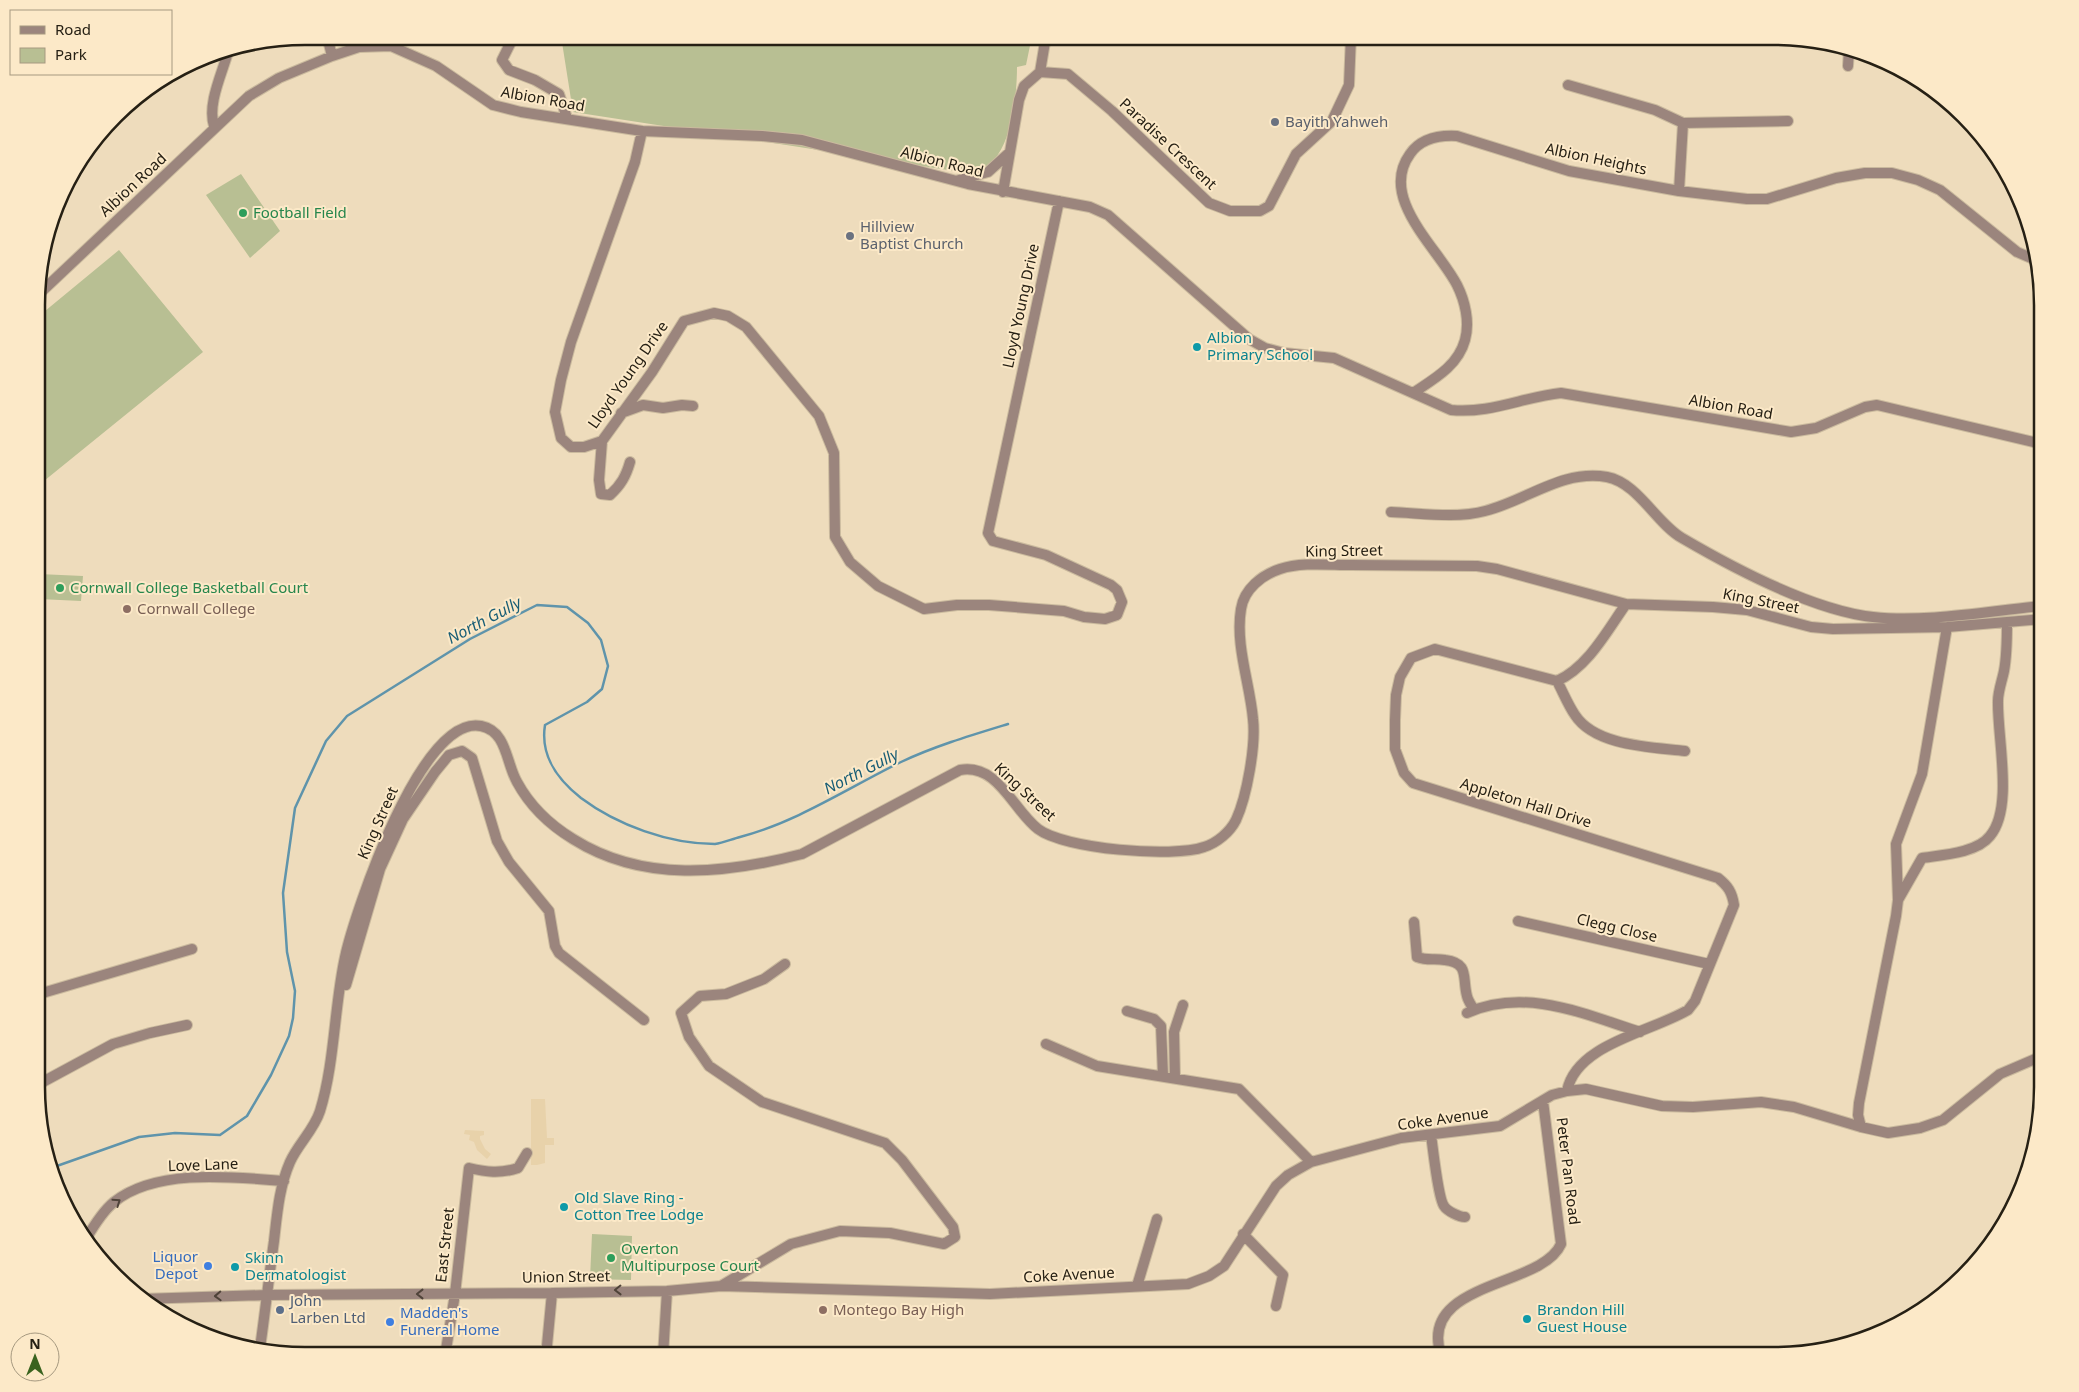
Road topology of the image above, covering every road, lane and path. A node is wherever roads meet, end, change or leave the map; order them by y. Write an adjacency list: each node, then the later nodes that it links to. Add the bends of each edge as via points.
1 (329, 45): 5 (street)
2 (510, 45): 11 (street, via 502,60 509,70 536,80 559,94)
3 (1044, 45): 9 (street)
4 (1351, 45): 9 (street, Paradise Crescent, via 1349,85 1332,121 1296,154 1269,206 1260,211 1230,211 1209,203 1068,74)
5 (332, 56): 11 (street, Albion Road, via 359,47 391,46 436,66 493,105); 14 (street, Albion Road, via 279,78 249,96)
6 (1849, 56): 8 (street)
7 (226, 58): 14 (street, via 212,108)
8 (1848, 66)
9 (1040, 72): 16 (street, via 1024,86)
10 (1568, 84): 13 (street, via 1655,110)
11 (567, 118): 15 (street, Albion Road)
12 (1788, 121): 13 (street)
13 (1683, 124): 18 (street)
14 (214, 126): 22 (street, Albion Road)
15 (642, 131): 17 (street, Albion Road, via 802,140); 26 (street, Lloyd Young Drive, via 635,162 572,342 555,412 561,438 571,446 584,448)
16 (1009, 153): 17 (street, via 988,172); 19 (street)
17 (954, 181): 19 (street, Albion Road)
18 (1679, 191): 21 (street, Albion Heights, via 1767,199 1836,178 1865,172 1892,173 1940,190 2017,252); 23 (street, Albion Heights, via 1569,171 1457,136 1443,135 1421,143 1405,161 1400,188 1417,226 1456,284 1464,302 1467,321 1465,340 1458,357 1445,372)
19 (1003, 192): 20 (street, Albion Road)
20 (1059, 201): 23 (street, Albion Road, via 1090,207 1108,215 1249,339 1265,348 1334,358); 25 (street, Lloyd Young Drive, via 988,533 993,541 1046,555 1111,585 1122,602 1117,615 1105,620 1064,611 989,606 924,609 878,586 850,562 835,537 834,453 819,416 746,327 728,316 714,313 684,321 652,372)
21 (2029, 257)
22 (46, 286)
23 (1413, 393): 27 (street, Albion Road, via 1451,410 1470,412 1536,395 1561,393 1791,432 1816,428 1877,405)
24 (693, 406): 25 (street, via 663,408 643,405)
25 (620, 414): 26 (street, Lloyd Young Drive)
26 (602, 441): 28 (street, via 601,494 610,495 618,488)
27 (2034, 442)
28 (630, 462)
29 (1391, 512): 31 (street, via 1483,512 1558,480 1607,477 1624,485 1676,535 1727,565 1835,609 1876,617 1937,617)
30 (1626, 604): 34 (street, King Street, via 1747,610 1832,629); 35 (street, via 1582,665); 46 (street, King Street, via 1477,566 1310,565 1281,569 1261,578 1248,590 1241,609 1241,639 1254,720 1252,756 1242,804 1227,833 1203,848 1186,850 1108,849 1053,837 1038,829 989,775 969,769 960,770 802,854 710,871 640,867 612,859 585,846 545,818 516,781 502,741 495,731 474,725 434,752 401,802 351,933 344,959)
31 (2034, 607)
32 (2034, 620): 33 (street, King Street)
33 (2007, 622): 34 (street, King Street); 37 (street, via 2006,655 1998,701 2003,785 2000,819 1989,838 1977,846 1922,858)
34 (1947, 627): 37 (street, via 1922,774 1896,844)
35 (1557, 680): 36 (street, via 1575,716 1591,730 1610,740); 42 (street, Appleton Hall Drive, via 1435,649 1411,658 1400,677 1396,694 1395,748 1404,773 1413,783 1454,798 1718,878 1728,886 1734,905)
36 (1685, 751)
37 (1898, 900): 57 (street, via 1859,1103)
38 (1518, 921): 42 (street, Clegg Close)
39 (1414, 922): 49 (street, via 1417,957 1457,963 1464,972 1471,1012 1520,1001 1563,1007)
40 (192, 949): 43 (street)
41 (785, 964): 66 (street, via 764,979 726,994 700,996 682,1013 689,1038 709,1066 762,1102 885,1143 902,1160 953,1227 955,1237 944,1244 890,1232 840,1231 791,1244)
42 (1709, 964): 49 (street, Appleton Hall Drive, via 1695,1001 1688,1010)
43 (45, 992)
44 (1183, 1005): 53 (street, via 1174,1032)
45 (1127, 1011): 52 (street, via 1154,1019 1161,1026)
46 (337, 1015): 47 (street, via 380,869 403,819 435,772 450,755 462,751 472,758 497,841 509,862 549,911 559,953); 61 (street, King Street, via 320,1114 290,1161)
47 (644, 1020)
48 (187, 1024): 54 (street, via 113,1044)
49 (1640, 1032): 55 (street, Appleton Hall Drive, via 1596,1052 1574,1072)
50 (1046, 1044): 52 (street, via 1097,1066)
51 (2034, 1059): 57 (street, Coke Avenue, via 2000,1074 1943,1120 1888,1133)
52 (1163, 1076): 53 (street)
53 (1175, 1078): 60 (street, via 1239,1089)
54 (45, 1080)
55 (1566, 1091): 56 (street, Coke Avenue); 57 (street, Coke Avenue, via 1586,1089 1669,1106 1761,1102 1794,1107)
56 (1543, 1101): 58 (street, Coke Avenue, via 1500,1126); 79 (street, Peter Pan Road, via 1561,1244 1552,1258 1480,1289 1456,1306 1438,1329)
57 (1860, 1128)
58 (1431, 1135): 60 (street, Coke Avenue, via 1401,1138); 62 (street, via 1444,1207)
59 (527, 1153): 70 (street, East Street, via 518,1168 508,1172 468,1168)
60 (1311, 1162): 65 (street, Coke Avenue, via 1288,1174 1276,1186)
61 (284, 1181): 64 (street, Love Lane, one-way to 61, via 114,1202 155,1181 222,1177); 72 (street, King Street)
62 (1464, 1217)
63 (1158, 1219): 67 (street)
64 (90, 1233)
65 (1243, 1234): 67 (street, Coke Avenue, via 1224,1266 1209,1276 1188,1284); 74 (street, via 1283,1275)
66 (720, 1286): 68 (street, Union Street); 71 (street, Union Street)
67 (1136, 1286): 71 (street, Coke Avenue)
68 (667, 1290): 69 (street, Union Street, one-way to 69); 78 (street)
69 (552, 1293): 70 (street, Union Street); 77 (street)
70 (455, 1294): 72 (street, Union Street, one-way to 72); 76 (street, East Street)
71 (990, 1294)
72 (267, 1295): 73 (street, Union Street, one-way to 73); 75 (street, King Street)
73 (154, 1298)
74 (1276, 1306)
75 (261, 1343)
76 (446, 1347)
77 (547, 1347)
78 (664, 1347)
79 (1439, 1347)

